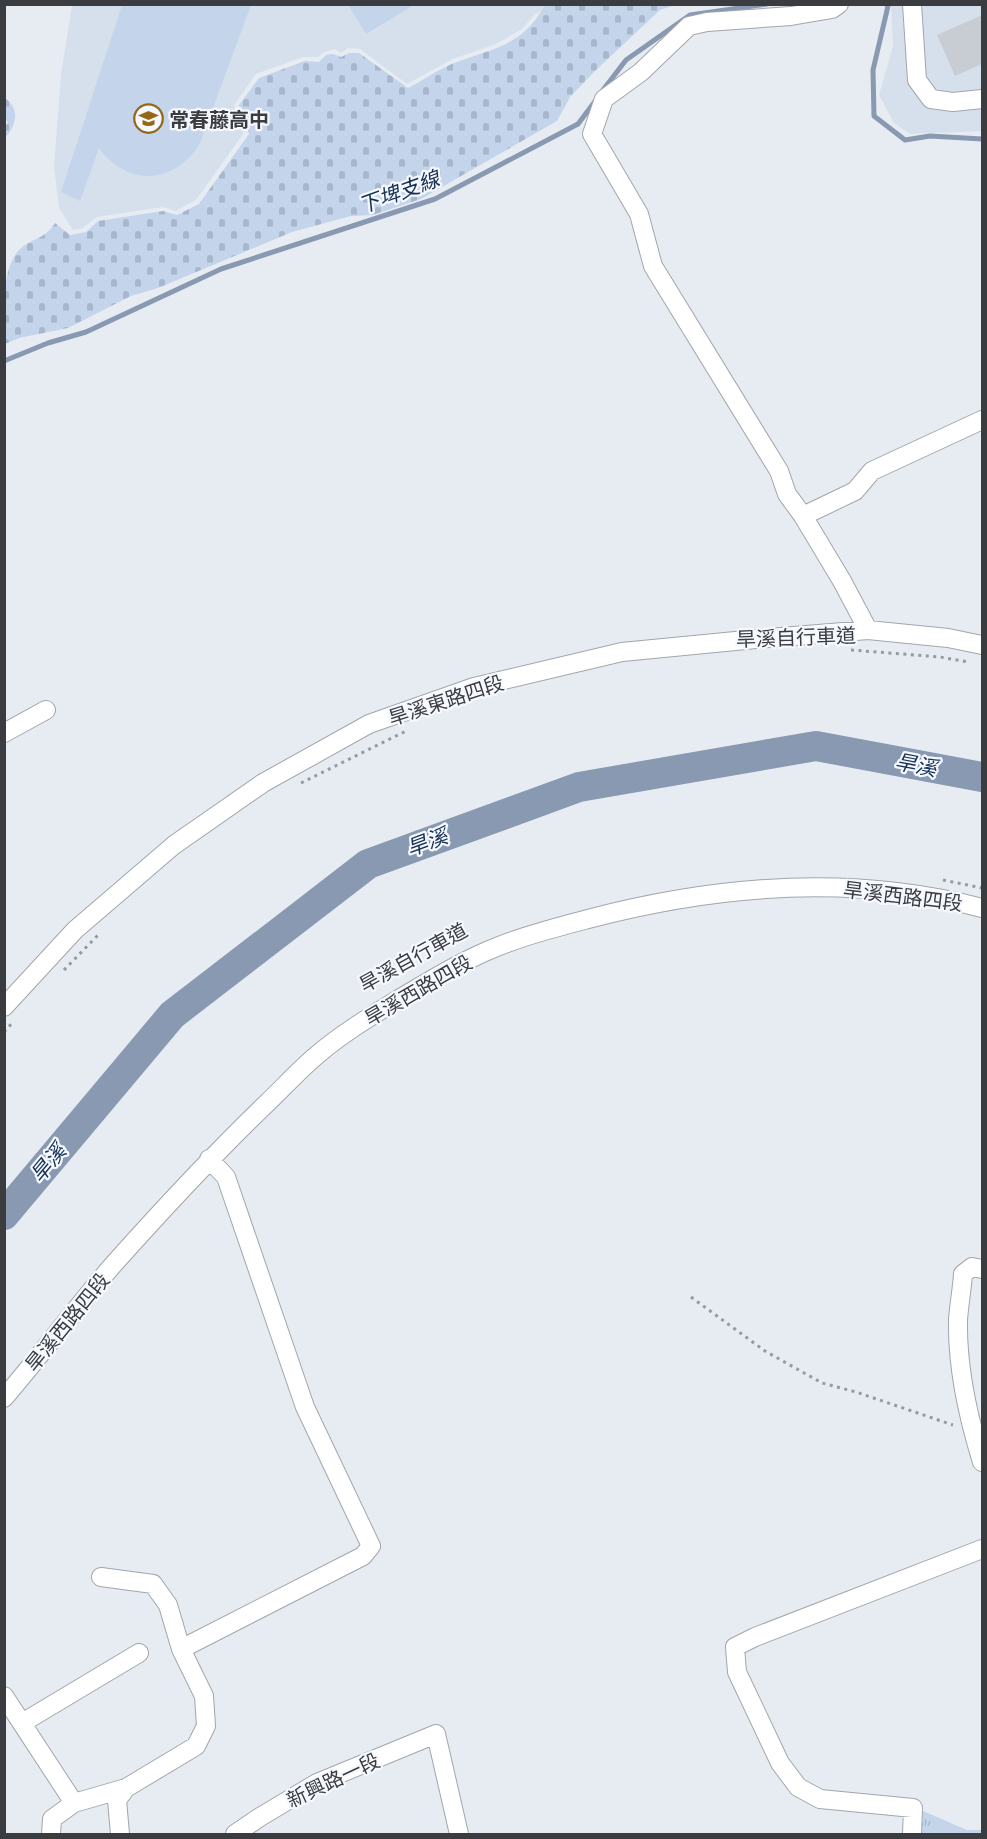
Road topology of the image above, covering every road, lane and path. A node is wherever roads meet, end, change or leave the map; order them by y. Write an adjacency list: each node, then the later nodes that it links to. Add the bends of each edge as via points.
1 (839, 4): 5 (street, via 832,9 791,16 689,26 641,72 604,99 592,134 639,214 654,266)
2 (912, 4): 3 (street, via 917,80 932,99)
3 (982, 99)
4 (982, 420): 5 (street, via 872,471 855,491)
5 (803, 516): 6 (street)
6 (868, 630): 7 (street, 旱溪東路四段); 19 (street, 旱溪東路四段, via 622,652 474,687 369,724 263,783 174,845 75,930)
7 (982, 645)
8 (843, 650): 9 (path, 旱溪自行車道)
9 (972, 662)
10 (46, 710): 12 (street)
11 (411, 729): 13 (path)
12 (4, 733)
13 (294, 787)
14 (942, 880): 15 (path)
15 (982, 888)
16 (982, 908): 21 (street, 旱溪西路四段, via 939,896 871,888 796,887 675,899 544,931 487,951 365,1020 318,1054)
17 (106, 927): 18 (path)
18 (57, 977)
19 (10, 1013): 20 (path)
20 (4, 1032)
21 (209, 1159): 24 (street, 旱溪西路四段, via 111,1268); 29 (street, via 226,1177 305,1407 371,1546 363,1556)
22 (982, 1269): 25 (street, via 972,1267 963,1274 958,1320 961,1370)
23 (691, 1297): 25 (path, via 765,1351 822,1383)
24 (4, 1398)
25 (972, 1431): 26 (street)
26 (982, 1462)
27 (982, 1549): 39 (street, via 735,1647 737,1672 780,1763 798,1787 820,1799 913,1808)
28 (101, 1577): 29 (street, via 153,1584 168,1605)
29 (181, 1649): 33 (street, via 204,1696 206,1726 196,1746)
30 (139, 1653): 32 (street)
31 (4, 1696): 32 (street)
32 (22, 1723): 34 (street)
33 (126, 1788): 34 (street); 36 (street, via 117,1800)
34 (74, 1803): 35 (street, via 52,1819)
35 (51, 1834)
36 (120, 1834)
37 (235, 1834): 38 (street, 新興路一段, via 318,1783 436,1734)
38 (459, 1834)
39 (912, 1834)

